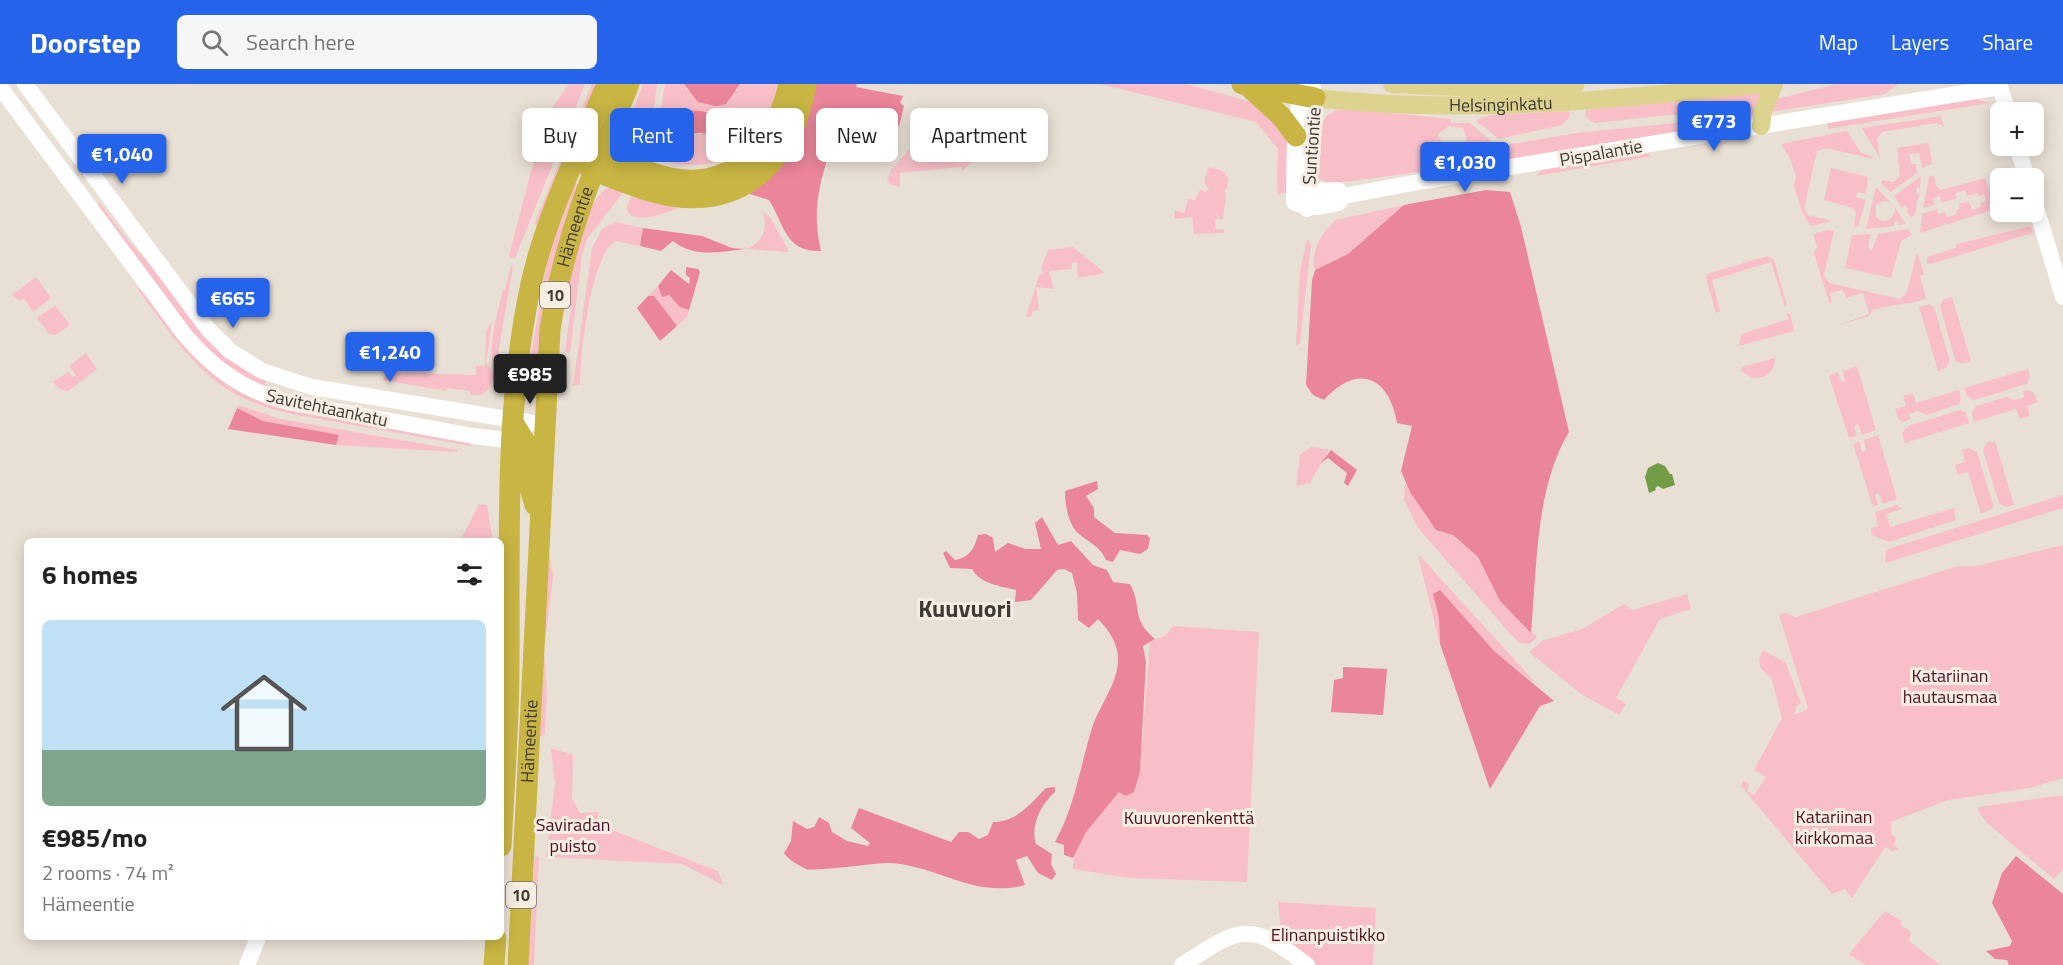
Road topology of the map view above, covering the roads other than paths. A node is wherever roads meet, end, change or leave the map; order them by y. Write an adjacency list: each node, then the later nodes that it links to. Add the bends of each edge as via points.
1 (25, 84): 31 (street, Savitehtaankatu, via 194,312 231,351 262,371 312,387)
2 (607, 84): 15 (highway, Hämeentie / 10)
3 (629, 84): 16 (highway, Hämeentie / 10)
4 (789, 84): 25 (highway, via 773,128 746,162 704,180)
5 (806, 84): 25 (highway, via 789,139 777,158 752,180 706,197 670,196)
6 (1244, 84): 12 (highway, Helsinginkatu); 19 (highway, via 1281,116)
7 (1392, 84): 13 (main road, Helsinginkatu)
8 (1576, 84): 13 (main road, Helsinginkatu)
9 (1761, 84): 13 (main road, Helsinginkatu, via 1598,101)
10 (1774, 84): 17 (main road)
11 (0, 87): 31 (street, Savitehtaankatu, via 184,334 220,371 253,392 277,400)
12 (1308, 90): 13 (main road, Helsinginkatu, via 1423,106); 19 (street, Suntiontie); 26 (street, Suntiontie)
13 (1550, 95)
14 (2005, 102): 17 (street, Pispalantie, via 2000,87)
15 (597, 108)
16 (619, 108)
17 (1761, 126): 27 (street, Pispalantie)
18 (610, 131): 23 (highway, Hämeentie / 10)
19 (1296, 136): 28 (street, Suntiontie)
20 (575, 162): 31 (highway, Hämeentie / 10, via 544,237 525,318)
21 (591, 162): 23 (highway)
22 (625, 162): 24 (highway)
23 (597, 164): 24 (highway); 31 (highway, Hämeentie / 10, via 572,230 556,288 547,365)
24 (626, 166): 25 (highway)
25 (655, 182)
26 (1309, 192): 27 (street, Pispalantie, via 1338,190); 28 (street, Suntiontie)
27 (1344, 196): 28 (street, Pispalantie, via 1338,204)
28 (1300, 206)
29 (2041, 222): 30 (street)
30 (2063, 297)
31 (527, 434): 32 (highway, Hämeentie / 10); 34 (highway, Hämeentie / 10, via 540,520)
32 (505, 675): 33 (highway, Hämeentie / 10)
33 (504, 711): 34 (street)
34 (530, 713): 39 (highway, Hämeentie / 10)
35 (257, 940): 37 (street)
36 (496, 940): 38 (highway)
37 (247, 965)
38 (494, 965)
39 (518, 965)
40 (1182, 965): 41 (street, via 1237,934 1270,938)
41 (1307, 965)

